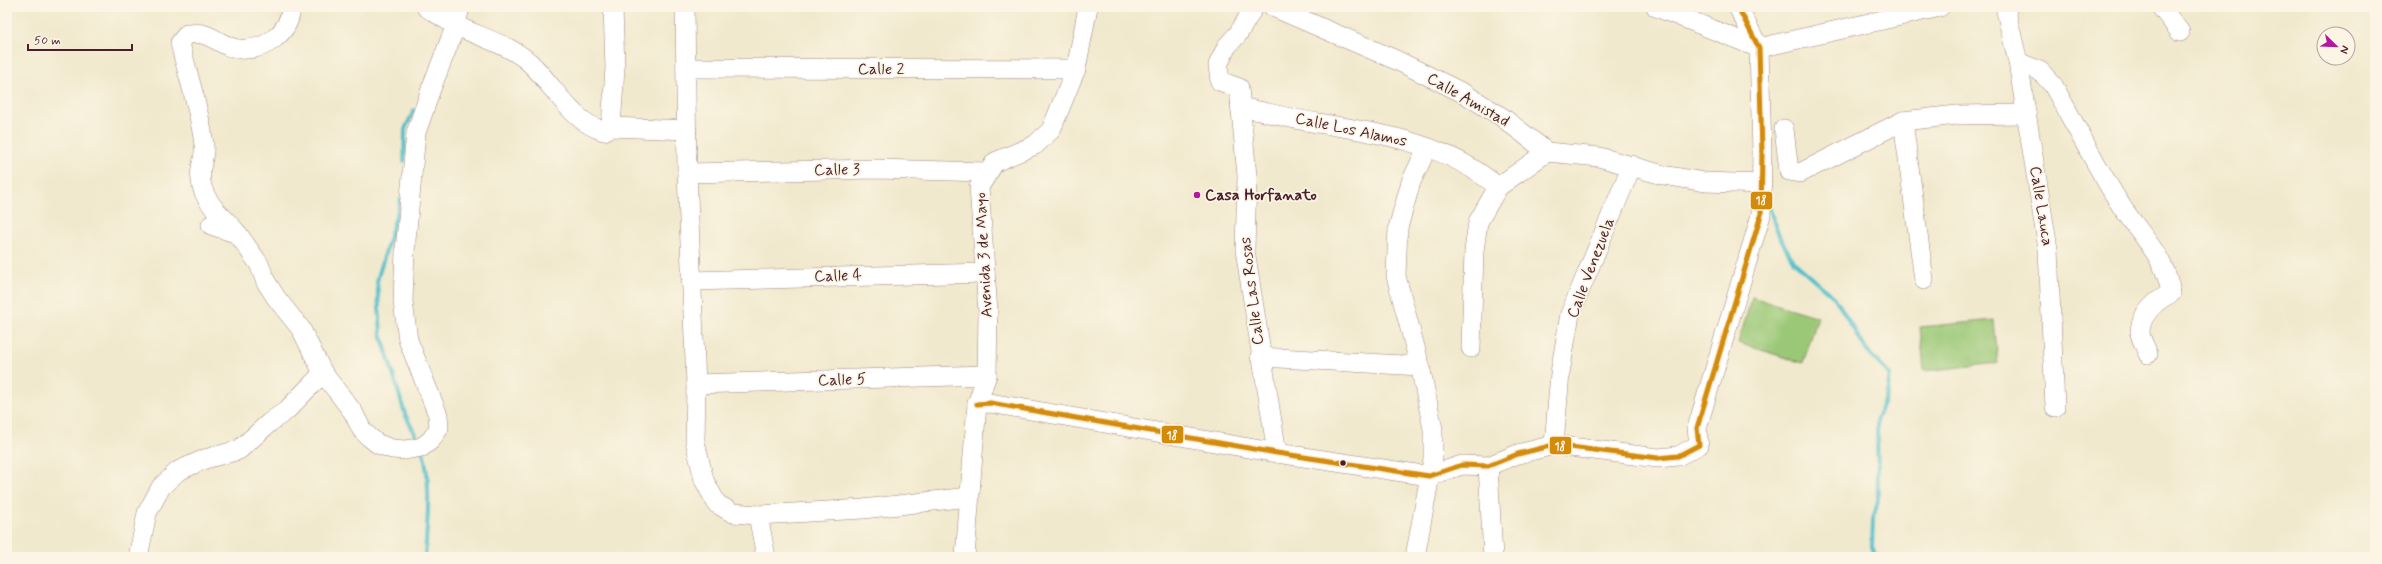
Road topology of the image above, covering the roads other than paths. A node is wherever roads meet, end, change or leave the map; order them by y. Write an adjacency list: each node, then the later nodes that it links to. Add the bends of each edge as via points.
1 (291, 7): 34 (street, via 285,29 260,48 238,49 202,34 187,34 180,43 196,98 205,147 199,171 204,191 213,208)
2 (426, 7): 14 (street)
3 (460, 7): 14 (street)
4 (613, 7): 23 (street, via 615,68)
5 (685, 7): 18 (street)
6 (1088, 7): 19 (street, Avenida 3 de Mayo)
7 (1254, 7): 20 (street, Calle Las Rosas, via 1238,34 1227,46 1218,65 1220,81 1239,88)
8 (1273, 7): 27 (street, Calle Amistad, via 1396,60 1465,94 1502,117)
9 (1656, 7): 16 (street)
10 (1738, 7): 16 (street)
11 (1940, 7): 16 (street)
12 (2005, 7): 17 (street, Calle Lauca)
13 (2161, 7): 15 (street)
14 (456, 25): 23 (street, via 516,53 534,66 581,120 604,131); 42 (street, via 416,133 405,251 403,301 408,340 438,415 439,428 431,440 422,447 405,450 378,444 362,430)
15 (2180, 32)
16 (1759, 48): 31 (street)
17 (2018, 62): 21 (street, Calle Lauca); 39 (street, via 2040,71 2053,85 2123,207 2155,251 2166,272 2171,293 2148,311 2142,323 2140,334)
18 (686, 68): 19 (street, Calle 2); 25 (street)
19 (1076, 69): 29 (street, Avenida 3 de Mayo, via 1051,130 1035,145 995,162)
20 (1240, 107): 26 (street, Calle Los Alamos, via 1378,133); 40 (street, Calle Las Rosas, via 1247,176 1245,250)
21 (2025, 114): 22 (street, via 1957,115); 46 (street, Calle Lauca, via 2048,249)
22 (1903, 121): 24 (street, via 1800,173 1789,171); 36 (street)
23 (611, 126): 25 (street)
24 (1784, 129)
25 (687, 130): 30 (street)
26 (1427, 148): 32 (street, Calle Los Alamos, via 1464,162); 41 (street, via 1411,182 1398,228 1397,244 1396,276)
27 (1547, 152): 28 (street); 32 (street)
28 (1632, 165): 31 (street, via 1705,182); 47 (street, Calle Venezuela, via 1570,314 1560,373)
29 (987, 172): 30 (street, Calle 3, via 876,169); 35 (street, Avenida 3 de Mayo, via 979,187)
30 (687, 173): 37 (street)
31 (1762, 184): 47 (street, via 1761,215 1697,428 1699,445 1678,456 1658,458)
32 (1498, 187): 38 (street, via 1478,222 1474,252)
33 (211, 225): 34 (street)
34 (238, 234): 42 (street, via 259,264 266,282 277,299 301,329)
35 (985, 273): 37 (street, Calle 4); 43 (street, Avenida 3 de Mayo, via 988,312)
36 (1924, 280)
37 (691, 281): 44 (street)
38 (1471, 348)
39 (2148, 354)
40 (1260, 357): 41 (street); 48 (street, Calle Las Rosas)
41 (1420, 366): 50 (street, via 1433,429 1433,459)
42 (323, 373): 53 (street, via 287,410 239,450 206,459 178,471 161,487 147,513)
43 (987, 375): 44 (street, Calle 5); 45 (street, Avenida 3 de Mayo)
44 (696, 384): 52 (street, via 695,441 704,480 717,504 733,513)
45 (977, 404): 48 (street, via 990,403); 51 (street, Avenida 3 de Mayo)
46 (2055, 407)
47 (1554, 445): 49 (street, via 1518,454)
48 (1277, 453): 50 (street)
49 (1488, 466): 50 (street, via 1462,465); 57 (street)
50 (1428, 476): 56 (street)
51 (969, 497): 52 (street, via 863,509); 55 (street, Avenida 3 de Mayo)
52 (758, 515): 54 (street)
53 (138, 557)
54 (766, 557)
55 (965, 557)
56 (1415, 557)
57 (1493, 557)

